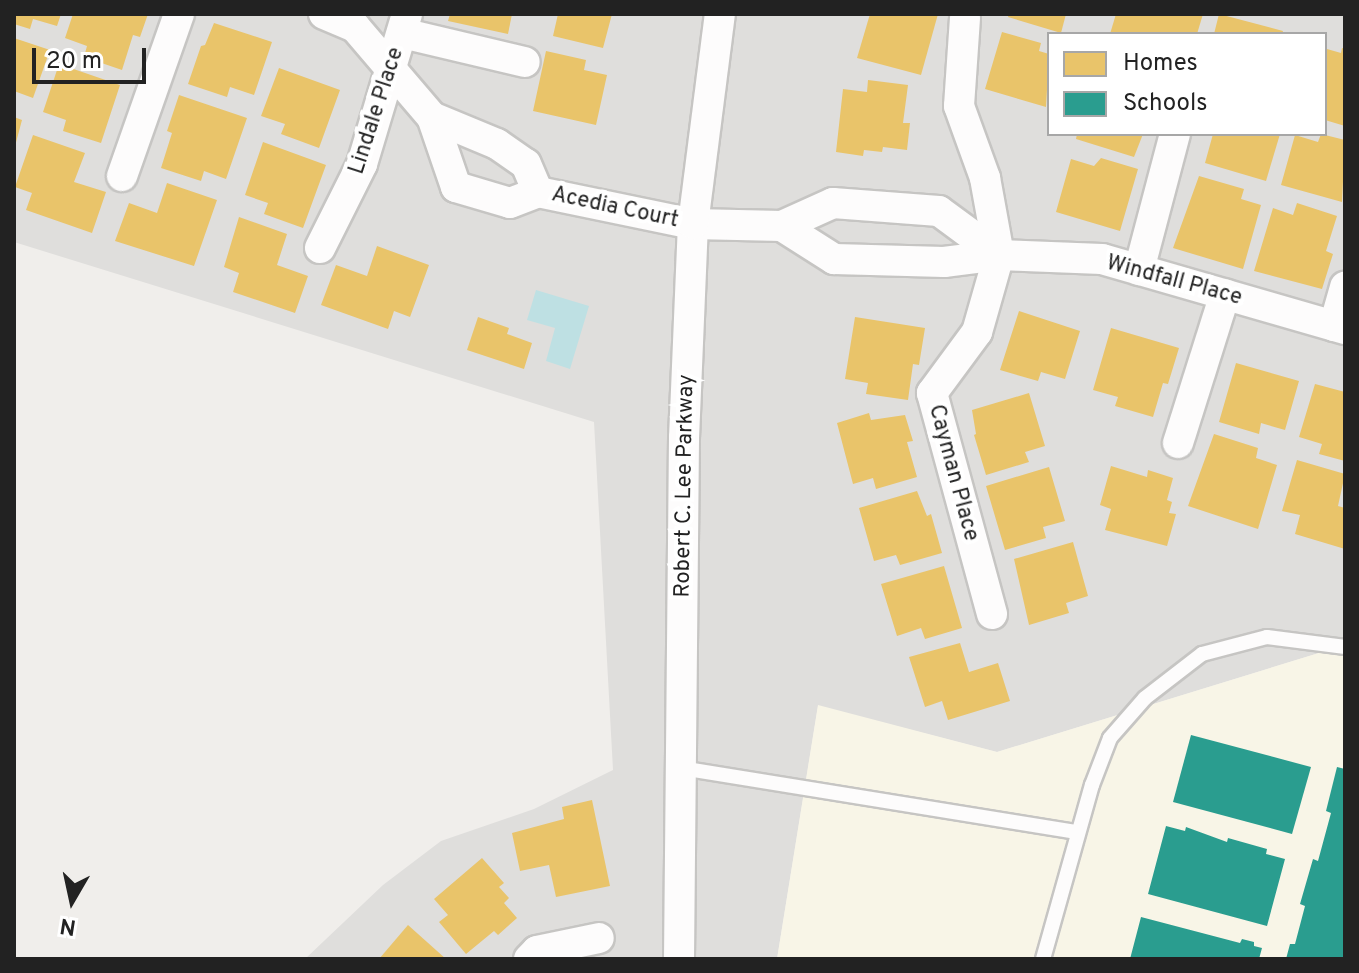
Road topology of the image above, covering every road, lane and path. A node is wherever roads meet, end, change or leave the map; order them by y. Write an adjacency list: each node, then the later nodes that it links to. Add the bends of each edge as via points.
1 (179, 14): 10 (street)
2 (324, 14): 7 (street, Acedia Court, via 355,27)
3 (720, 14): 12 (street, Robert C. Lee Parkway)
4 (965, 18): 15 (street, Cayman Place, via 959,106 985,178)
5 (405, 24): 6 (street); 7 (street, Lindale Place)
6 (525, 62)
7 (393, 68): 8 (street, Acedia Court); 14 (street, Lindale Place, via 362,164)
8 (432, 117): 11 (street, Acedia Court, via 497,144 526,164); 11 (street, Acedia Court, via 456,187 510,203)
9 (1174, 136): 16 (street)
10 (122, 176)
11 (538, 192): 12 (street, Acedia Court)
12 (693, 224): 13 (street, Acedia Court); 23 (street, Robert C. Lee Parkway, via 684,438)
13 (782, 226): 15 (street, Windfall Place, via 834,259 944,262); 15 (street, via 833,203 939,211)
14 (320, 248)
15 (999, 255): 16 (street, Windfall Place, via 1102,259); 21 (street, Cayman Place, via 977,332 932,393)
16 (1139, 270): 18 (street, Windfall Place)
17 (1345, 287): 19 (street)
18 (1225, 294): 19 (street, Windfall Place); 20 (street)
19 (1339, 328)
20 (1178, 443)
21 (992, 614)
22 (1345, 647): 24 (lane, via 1267,637 1202,654 1145,698 1110,738)
23 (681, 768): 24 (lane); 27 (street, Robert C. Lee Parkway)
24 (1078, 832): 28 (lane)
25 (599, 938): 26 (street, via 537,951)
26 (529, 959)
27 (679, 959)
28 (1043, 959)

